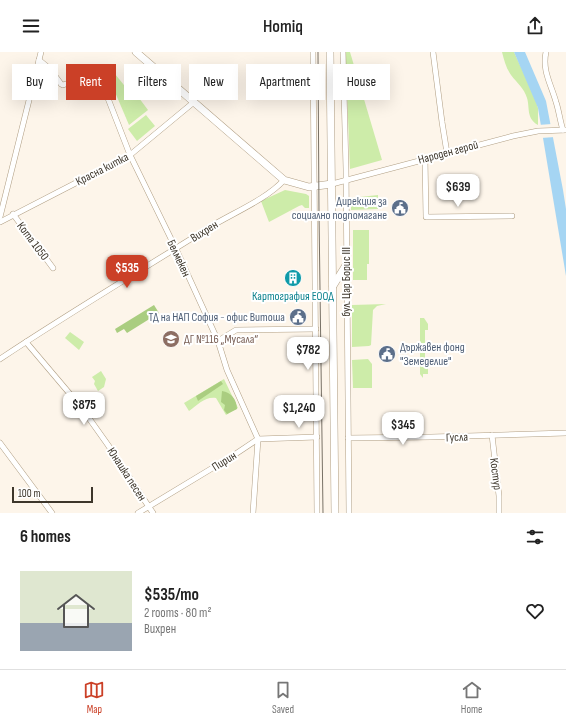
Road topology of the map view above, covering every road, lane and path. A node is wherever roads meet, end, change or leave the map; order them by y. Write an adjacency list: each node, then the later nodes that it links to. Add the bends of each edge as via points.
1 (41, 52): 8 (street)
2 (137, 52): 9 (main road)
3 (312, 52): 17 (street)
4 (330, 52): 16 (main road, бул. Цар Борис III)
5 (343, 52): 15 (street, бул. Цар Борис III)
6 (433, 52): 11 (street)
7 (546, 52): 10 (street, via 545,71)
8 (39, 60): 12 (street, Белмекен, via 63,85 92,75 97,76); 20 (street)
9 (194, 102): 12 (street, Красна китка); 14 (main road)
10 (565, 130): 11 (street, Народен герой, via 538,131)
11 (447, 153): 13 (street, Народен герой)
12 (130, 155): 18 (street, Красна китка); 22 (street, Белмекен)
13 (425, 158): 15 (street, Народен герой); 19 (street, via 426,217)
14 (284, 180): 17 (main road); 22 (street, Вихрен, via 275,189)
15 (345, 180): 16 (street, Народен герой); 23 (street, бул. Цар Борис III)
16 (332, 184): 17 (main road); 25 (main road, бул. Цар Борис III)
17 (313, 187): 26 (street)
18 (13, 214): 21 (street, Красна китка); 24 (street, Кота 1050)
19 (512, 216)
20 (0, 217)
21 (0, 222)
22 (176, 249): 27 (street, Белмекен); 28 (street, Вихрен)
23 (346, 265): 25 (main road); 33 (street, бул. Цар Борис III)
24 (53, 268)
25 (333, 286): 42 (main road, бул. Цар Борис III)
26 (316, 329): 27 (street, via 236,330); 32 (street)
27 (218, 341): 34 (street, Белмекен, via 227,370)
28 (26, 342): 29 (street, Вихрен); 36 (street, Юнашка песен, via 81,407)
29 (0, 359)
30 (566, 433): 31 (street, Гусла)
31 (492, 436): 33 (street, Гусла); 44 (street, Костур)
32 (317, 437): 34 (street); 41 (street)
33 (348, 438): 43 (street, бул. Цар Борис III)
34 (258, 439): 36 (street, Пирин); 40 (street, Белмекен)
35 (0, 443): 37 (street)
36 (149, 506): 38 (street, Пирин); 39 (street, Юнашка песен)
37 (52, 513)
38 (138, 513)
39 (153, 513)
40 (253, 513)
41 (317, 513)
42 (335, 513)
43 (349, 513)
44 (499, 513)

